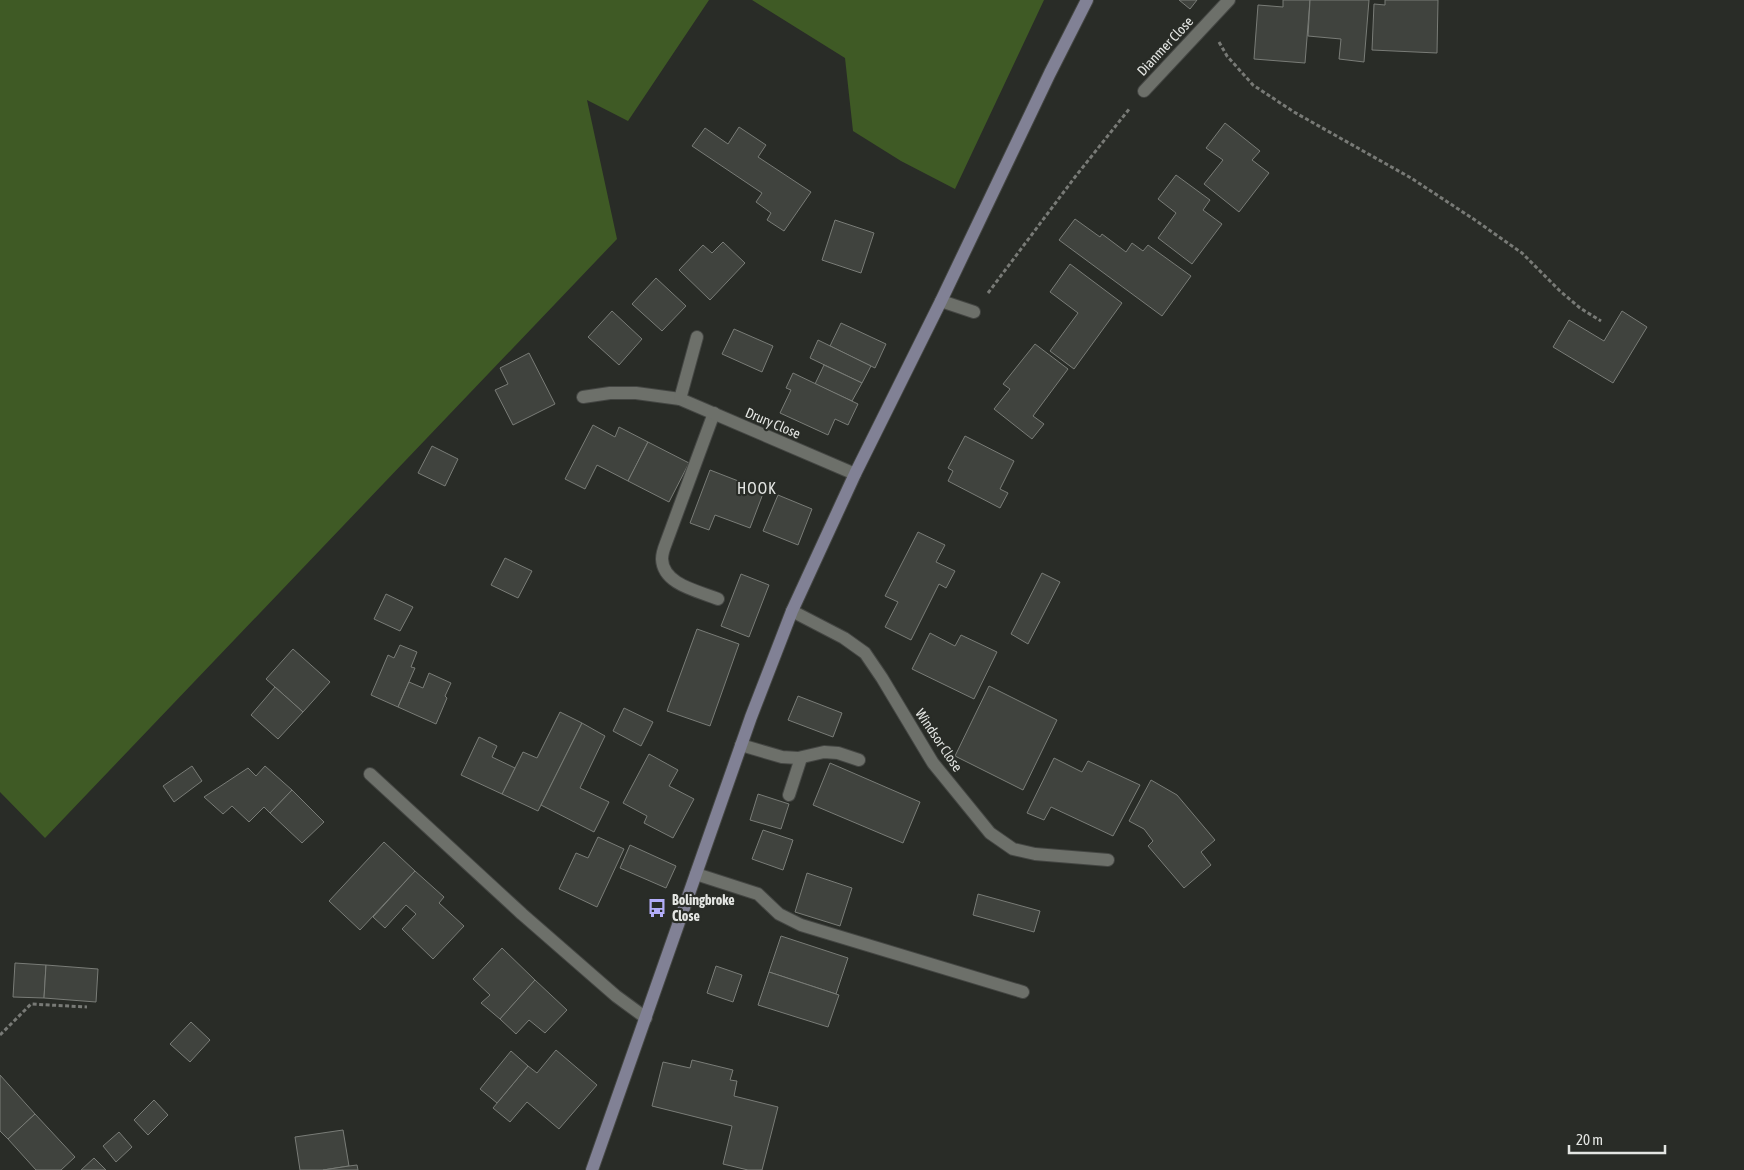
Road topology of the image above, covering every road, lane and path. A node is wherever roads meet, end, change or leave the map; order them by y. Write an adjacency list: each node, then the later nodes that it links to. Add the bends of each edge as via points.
1 (1087, 0): 5 (street)
2 (1229, 0): 3 (street, Dianmer Close)
3 (1206, 24): 4 (street, Dianmer Close); 7 (path, via 1227,56 1253,85 1411,178 1475,220 1522,253 1580,308)
4 (1144, 90): 6 (path)
5 (941, 301): 6 (street); 12 (street)
6 (974, 312)
7 (1601, 321)
8 (697, 336): 10 (street)
9 (583, 397): 10 (street, Drury Close, via 636,393)
10 (680, 398): 11 (street, Drury Close)
11 (714, 413): 12 (street, Drury Close); 13 (street, via 662,557 674,581)
12 (855, 474): 14 (street)
13 (718, 599)
14 (792, 611): 15 (street); 20 (street, Windsor Close, via 844,638 865,653 933,763 990,833 1013,849)
15 (741, 745): 16 (street, via 782,757); 21 (street)
16 (801, 758): 17 (street, via 824,752); 19 (street)
17 (859, 760)
18 (370, 774): 24 (street, via 522,914)
19 (789, 795)
20 (1108, 860)
21 (696, 874): 22 (street, via 758,894 779,914 801,925); 24 (street)
22 (1023, 992)
23 (87, 1007): 25 (path, via 31,1004)
24 (646, 1018): 26 (street)
25 (0, 1035)
26 (592, 1170)

